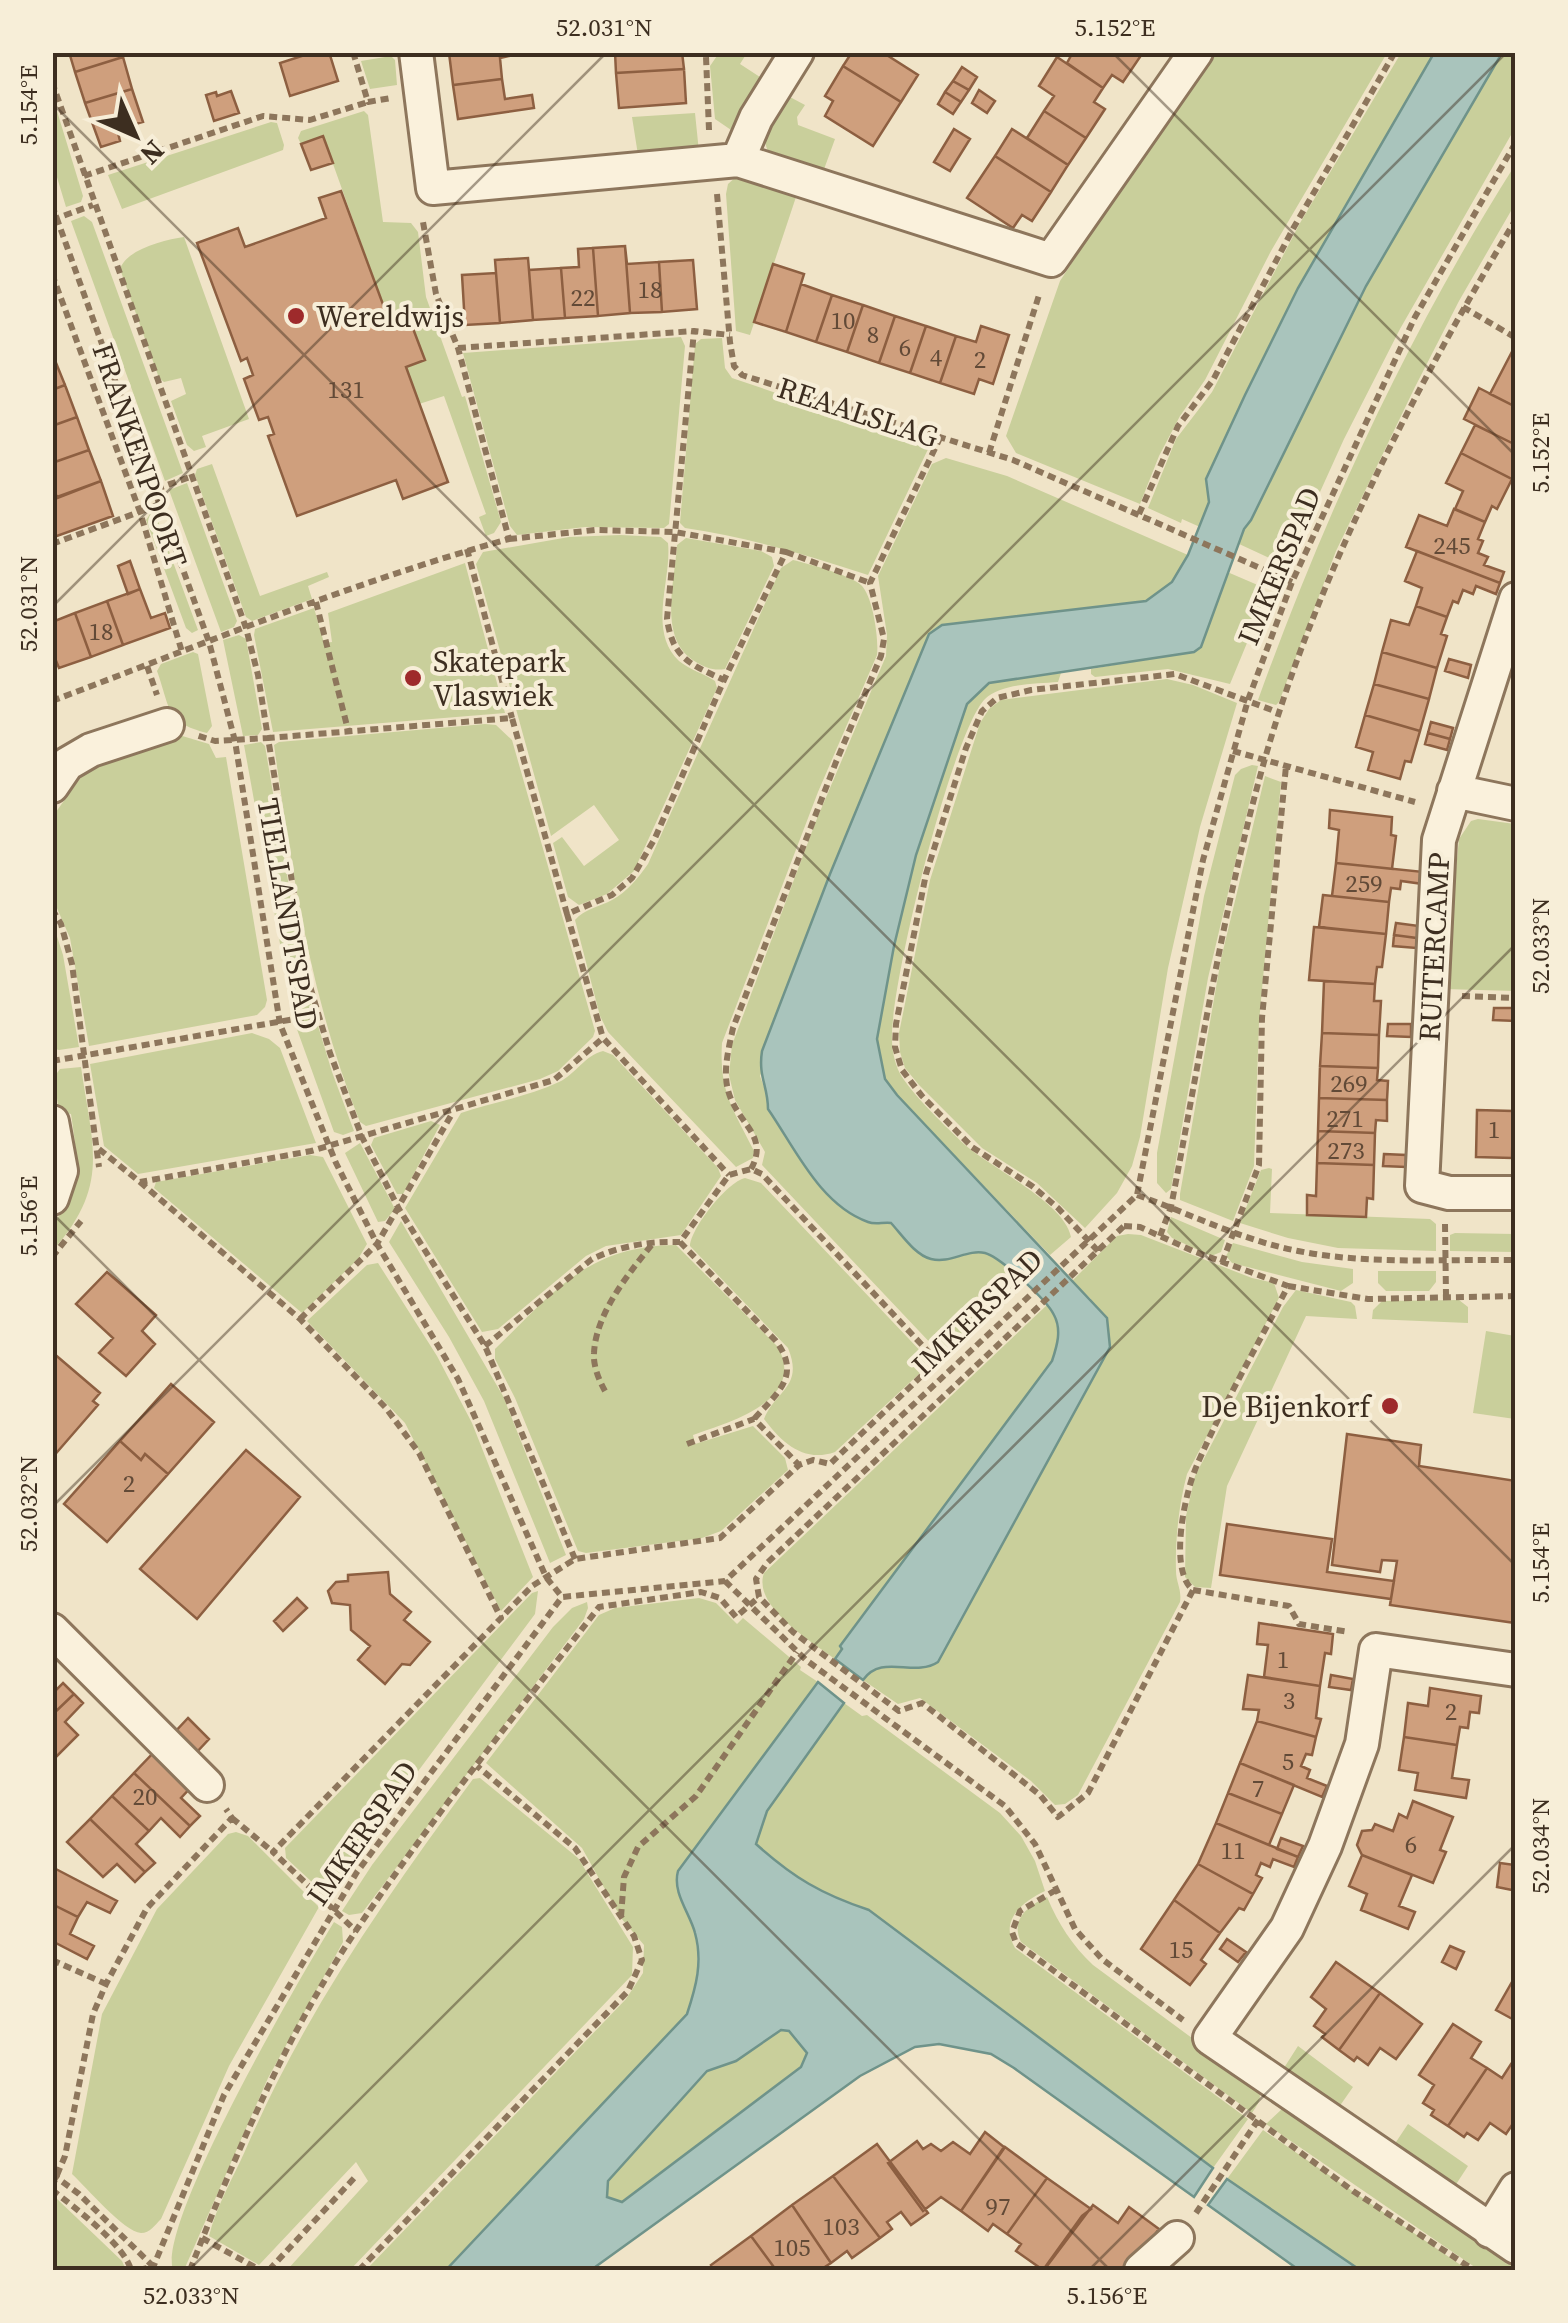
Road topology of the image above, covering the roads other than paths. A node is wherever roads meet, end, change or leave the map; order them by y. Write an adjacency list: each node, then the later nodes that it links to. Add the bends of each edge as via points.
1 (416, 52): 4 (street, via 427,198)
2 (797, 52): 4 (street)
3 (1196, 52): 4 (street, via 1050,260)
4 (721, 162)
5 (1516, 598): 8 (street, RUITERCAMP)
6 (167, 725): 7 (street, via 92,750 67,764)
7 (52, 786)
8 (1451, 801): 9 (street); 11 (street, RUITERCAMP, via 1439,840 1432,995 1436,1190)
9 (1516, 804)
10 (52, 1122): 12 (street, via 61,1171)
11 (1516, 1193)
12 (52, 1198)
13 (52, 1630): 15 (street)
14 (1516, 1670): 18 (street, via 1376,1650 1362,1744 1325,1846 1288,1928 1210,2038)
15 (207, 1784)
16 (1516, 2189): 18 (street)
17 (1177, 2238): 19 (street)
18 (1503, 2239)
19 (1142, 2270)

